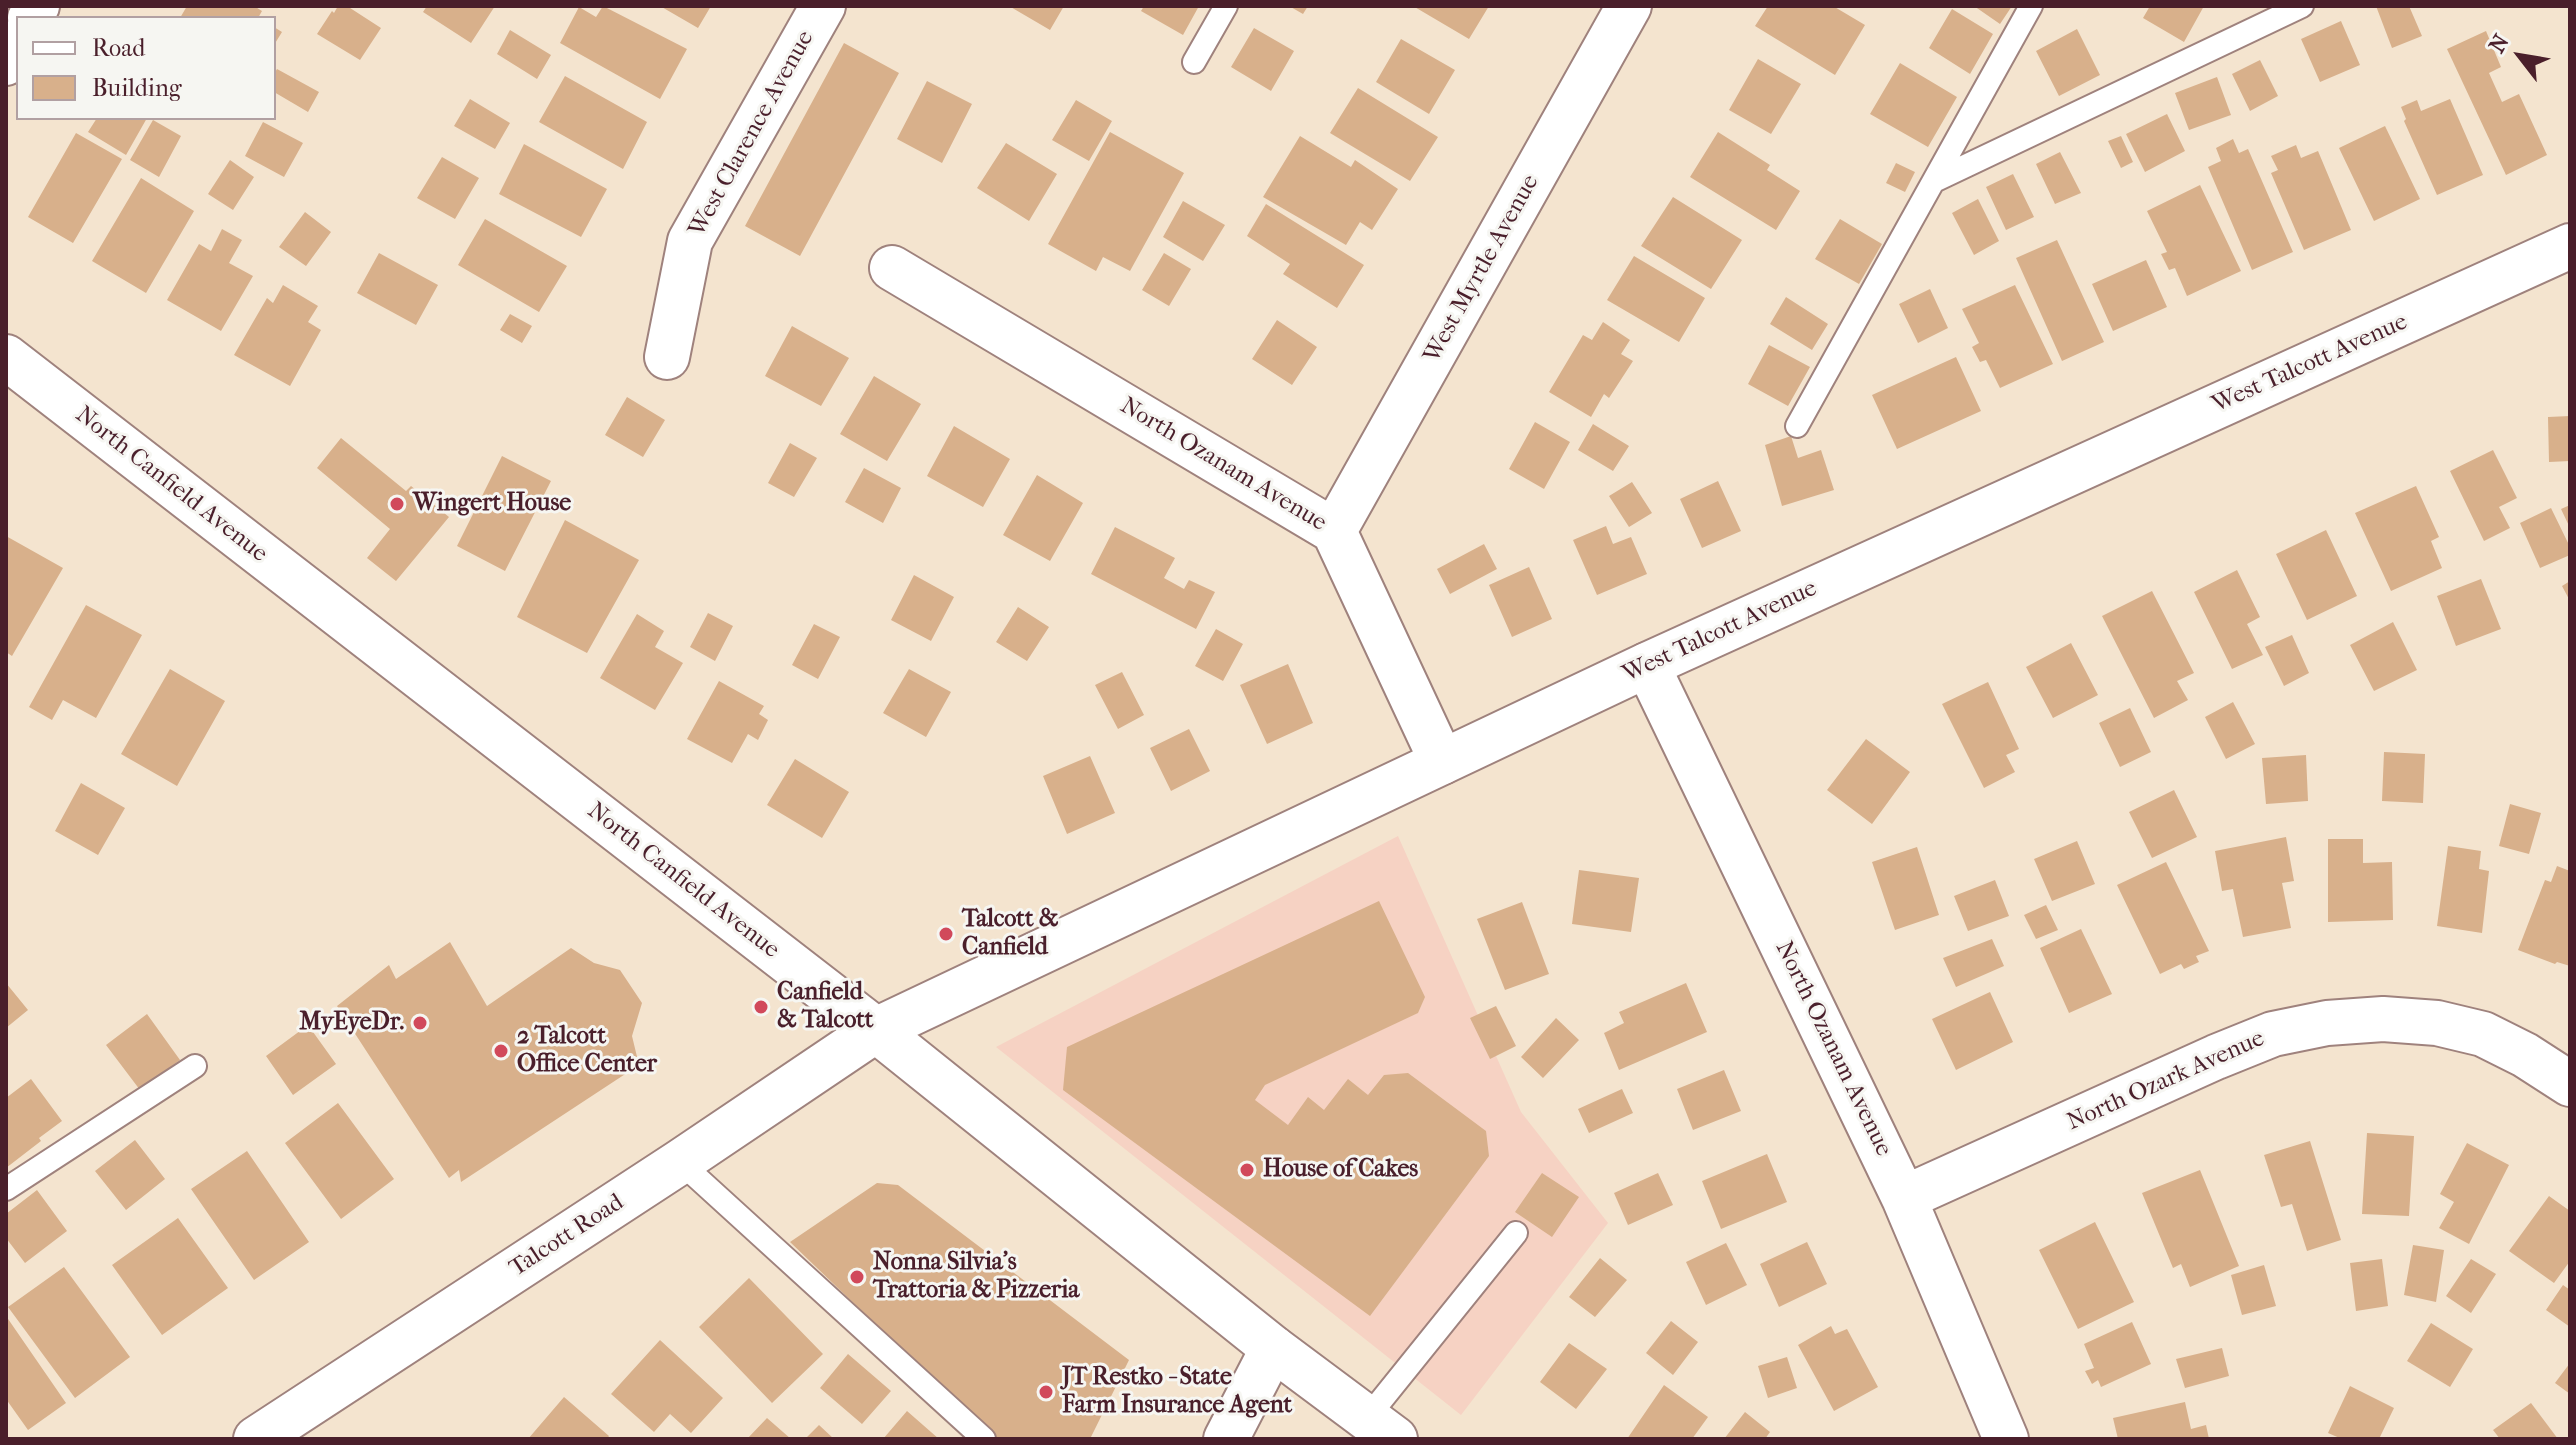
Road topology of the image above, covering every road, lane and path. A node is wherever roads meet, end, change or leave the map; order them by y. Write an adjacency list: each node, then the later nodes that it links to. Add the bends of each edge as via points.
1 (823, 6): 13 (street, West Clarence Avenue, via 690,241)
2 (1226, 6): 7 (lane)
3 (1629, 6): 15 (street, West Myrtle Avenue)
4 (2031, 6): 9 (lane)
5 (2302, 6): 9 (lane)
6 (16, 45): 8 (street)
7 (1194, 62)
8 (6, 63)
9 (1934, 181): 14 (lane)
10 (2570, 246): 16 (street, West Talcott Avenue)
11 (892, 268): 15 (street, North Ozanam Avenue)
12 (6, 357): 18 (street, North Canfield Avenue)
13 (667, 357)
14 (1797, 426)
15 (1334, 531): 17 (street, North Ozanam Avenue)
16 (1647, 665): 17 (street, West Talcott Avenue); 23 (street, North Ozanam Avenue)
17 (1442, 762): 18 (street, West Talcott Avenue)
18 (876, 1030): 21 (street, Talcott Road); 25 (street, North Canfield Avenue)
19 (195, 1066): 22 (lane)
20 (2570, 1084): 23 (street, North Ozark Avenue, via 2483,1034 2437,1023 2383,1019 2327,1023 2273,1034 2216,1057)
21 (680, 1162): 27 (street, Talcott Road); 28 (lane)
22 (6, 1189)
23 (1904, 1198): 30 (street, North Ozanam Avenue)
24 (1516, 1233): 26 (lane)
25 (1273, 1348): 26 (street, North Canfield Avenue); 29 (street)
26 (1381, 1429)
27 (256, 1439)
28 (984, 1439)
29 (1226, 1439)
30 (2006, 1439)

